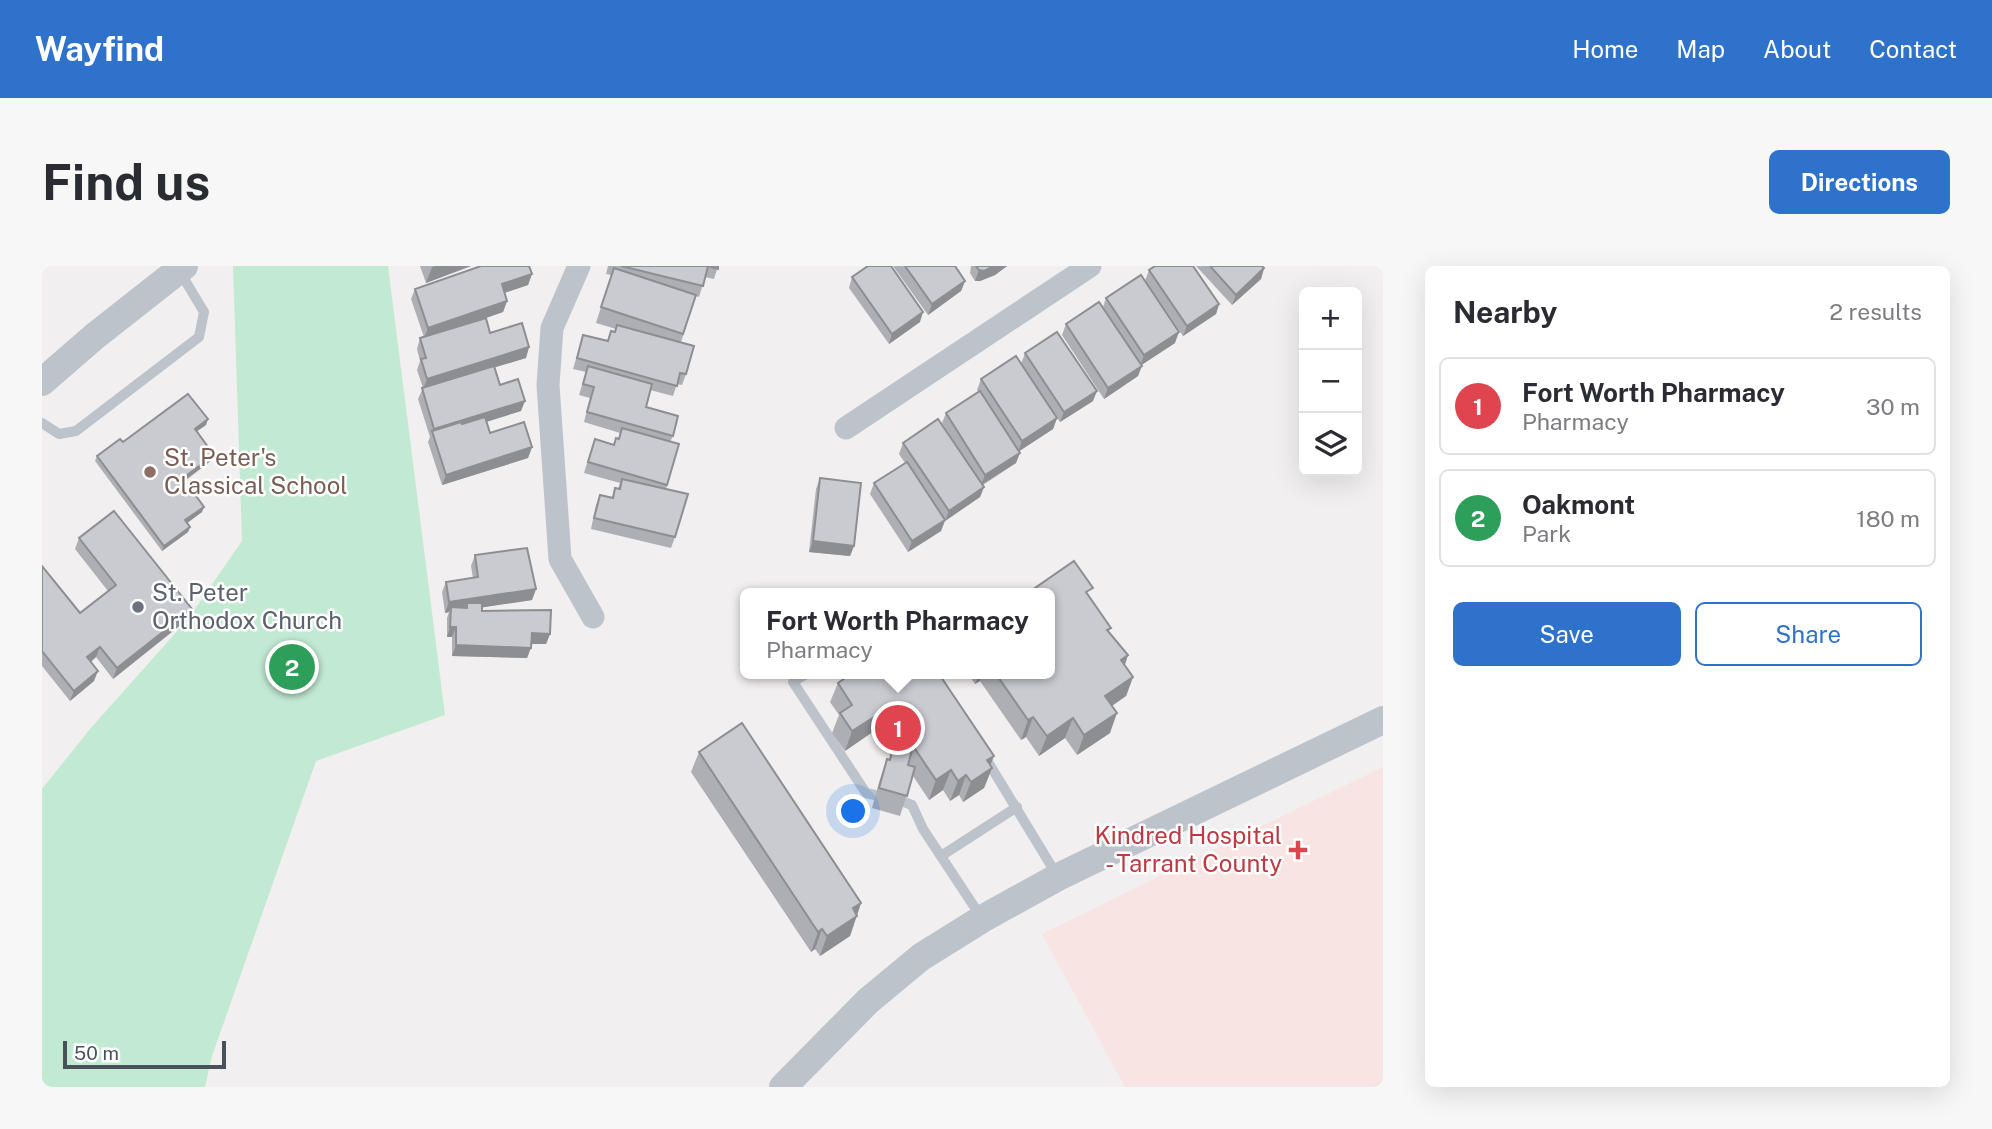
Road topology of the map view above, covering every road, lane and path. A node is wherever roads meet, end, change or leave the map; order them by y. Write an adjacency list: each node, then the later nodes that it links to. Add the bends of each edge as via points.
1 (579, 266): 7 (street, via 552,328 548,385 560,559)
2 (1090, 266): 6 (street)
3 (181, 268): 4 (street); 5 (lane, via 204,312 199,337 76,431 59,434)
4 (42, 382)
5 (42, 422)
6 (846, 428)
7 (593, 617)
8 (798, 679): 11 (lane, via 793,682 866,793)
9 (1383, 720): 15 (street)
10 (980, 750): 13 (lane)
11 (875, 795)
12 (904, 802): 14 (lane, via 912,804)
13 (1017, 807): 14 (lane); 15 (lane)
14 (941, 856): 16 (lane)
15 (1058, 877): 16 (street)
16 (982, 919): 17 (street, via 921,957 868,1001)
17 (783, 1087)

